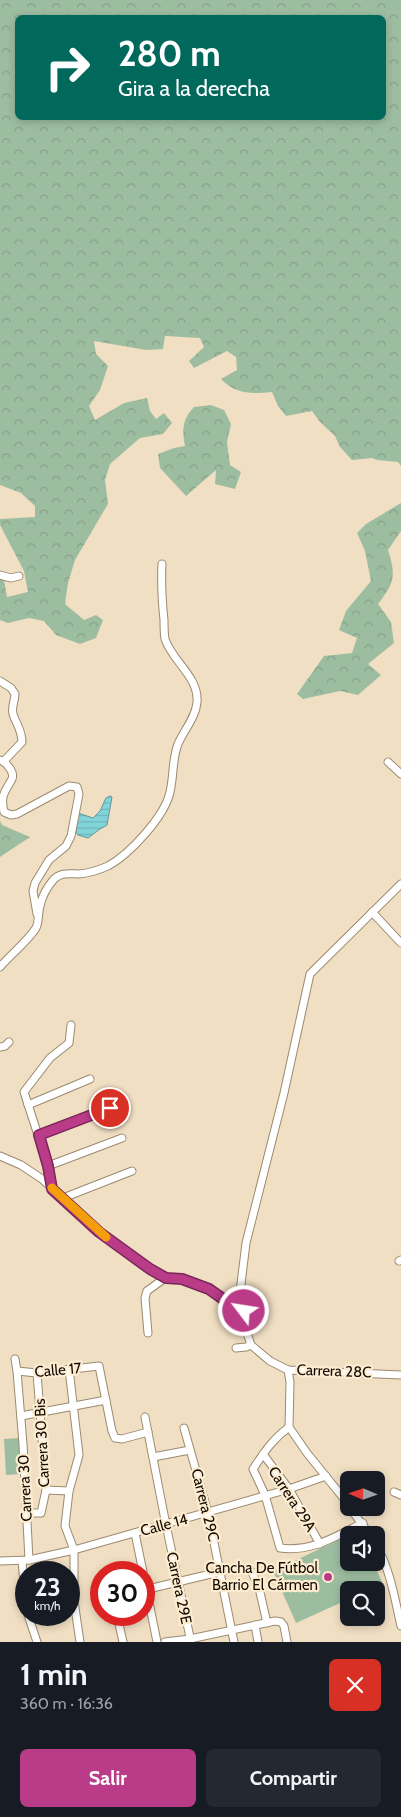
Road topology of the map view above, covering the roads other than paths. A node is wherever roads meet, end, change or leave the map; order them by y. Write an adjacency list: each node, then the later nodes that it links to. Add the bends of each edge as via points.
1 (162, 564): 10 (street, via 165,638 170,651 190,677 197,702 174,758 170,793 157,820 123,856 94,872 64,874 55,878 46,890)
2 (0, 575): 3 (street)
3 (19, 576)
4 (0, 681): 5 (street, via 15,694 13,714 22,734 22,742)
5 (2, 760): 10 (street, via 13,774 1,797 4,812 17,814 69,786 77,787 79,794 71,836 66,846 49,860 32,891)
6 (388, 762): 7 (street)
7 (401, 774)
8 (401, 884): 9 (street)
9 (372, 912): 11 (street); 27 (street, via 310,974 246,1243 240,1292)
10 (38, 916): 12 (street, via 37,926)
11 (401, 943)
12 (0, 967)
13 (71, 1026): 17 (street, via 69,1044 50,1058 24,1092)
14 (9, 1042): 15 (street)
15 (0, 1047)
16 (90, 1079): 17 (street)
17 (28, 1105): 19 (street)
18 (110, 1108): 19 (street)
19 (39, 1135): 22 (street)
20 (122, 1138): 22 (street)
21 (0, 1157): 24 (street, via 21,1165)
22 (48, 1166): 24 (street)
23 (132, 1171): 25 (street)
24 (52, 1189): 25 (street)
25 (63, 1198): 26 (street, via 99,1232)
26 (166, 1278): 27 (street, via 182,1279 209,1289); 28 (street, via 148,1291 145,1298)
27 (244, 1311): 29 (street)
28 (148, 1333)
29 (251, 1345): 30 (street); 33 (street, Carrera 28C, via 270,1361)
30 (236, 1348)
31 (15, 1359): 34 (street, Carrera 30)
32 (69, 1369): 35 (street, Calle 17); 37 (street, Calle 17, via 99,1366); 38 (street)
33 (288, 1370): 36 (street, Carrera 28C); 42 (street)
34 (17, 1372): 35 (street, Calle 17); 40 (street, Carrera 30)
35 (37, 1373): 39 (street, Carrera 30 Bis)
36 (401, 1374)
37 (106, 1400): 38 (street); 44 (street, via 116,1438)
38 (74, 1405): 39 (street); 51 (street, via 79,1455)
39 (41, 1412): 40 (street); 50 (street, Carrera 30 Bis)
40 (21, 1416): 54 (street, Carrera 30)
41 (145, 1417): 44 (street, Carrera 29E)
42 (289, 1427): 46 (street, via 275,1437); 48 (street)
43 (184, 1428): 45 (street, Carrera 29C)
44 (148, 1432): 47 (street, Carrera 29E)
45 (190, 1450): 47 (street); 55 (street, Carrera 29C)
46 (263, 1454): 49 (street, Carrera 29A); 53 (street, via 253,1469)
47 (153, 1457): 58 (street, Carrera 29E)
48 (326, 1476): 49 (street, Calle 14); 52 (street)
49 (289, 1489): 53 (street, Calle 14); 60 (street, Carrera 29A)
50 (46, 1490): 51 (street); 54 (street, Carrera 30 Bis, via 41,1513)
51 (69, 1490): 61 (street, via 65,1526)
52 (340, 1494)
53 (265, 1495): 55 (street, Calle 14); 60 (street, via 280,1548 296,1550)
54 (27, 1513): 62 (street, Carrera 30)
55 (208, 1513): 58 (street, Calle 14); 66 (street, Carrera 29C)
56 (357, 1516): 57 (street)
57 (363, 1524): 60 (street)
58 (166, 1525): 59 (street, Calle 14); 67 (street, Carrera 29E)
59 (134, 1532): 61 (street, Calle 14); 64 (street)
60 (320, 1544)
61 (74, 1550): 62 (street, Calle 14); 80 (street, via 74,1601)
62 (25, 1560): 63 (street, Calle 14)
63 (0, 1561)
64 (141, 1561)
65 (385, 1563): 69 (street)
66 (221, 1571): 67 (street); 70 (street, via 240,1568 252,1572); 76 (street, Carrera 29C)
67 (178, 1582): 68 (street); 78 (street, Carrera 29E)
68 (155, 1587)
69 (398, 1598): 71 (street)
70 (267, 1623): 72 (street); 86 (street, via 281,1622)
71 (401, 1624)
72 (255, 1625): 76 (street); 85 (street)
73 (32, 1626): 79 (street)
74 (119, 1626): 81 (street)
75 (153, 1626): 82 (street)
76 (232, 1630): 77 (street); 84 (street, Carrera 29C)
77 (208, 1639): 78 (street)
78 (190, 1640): 83 (street)
79 (37, 1642)
80 (80, 1642)
81 (123, 1642)
82 (157, 1642)
83 (165, 1642)
84 (234, 1642)
85 (258, 1642)
86 (287, 1642)

